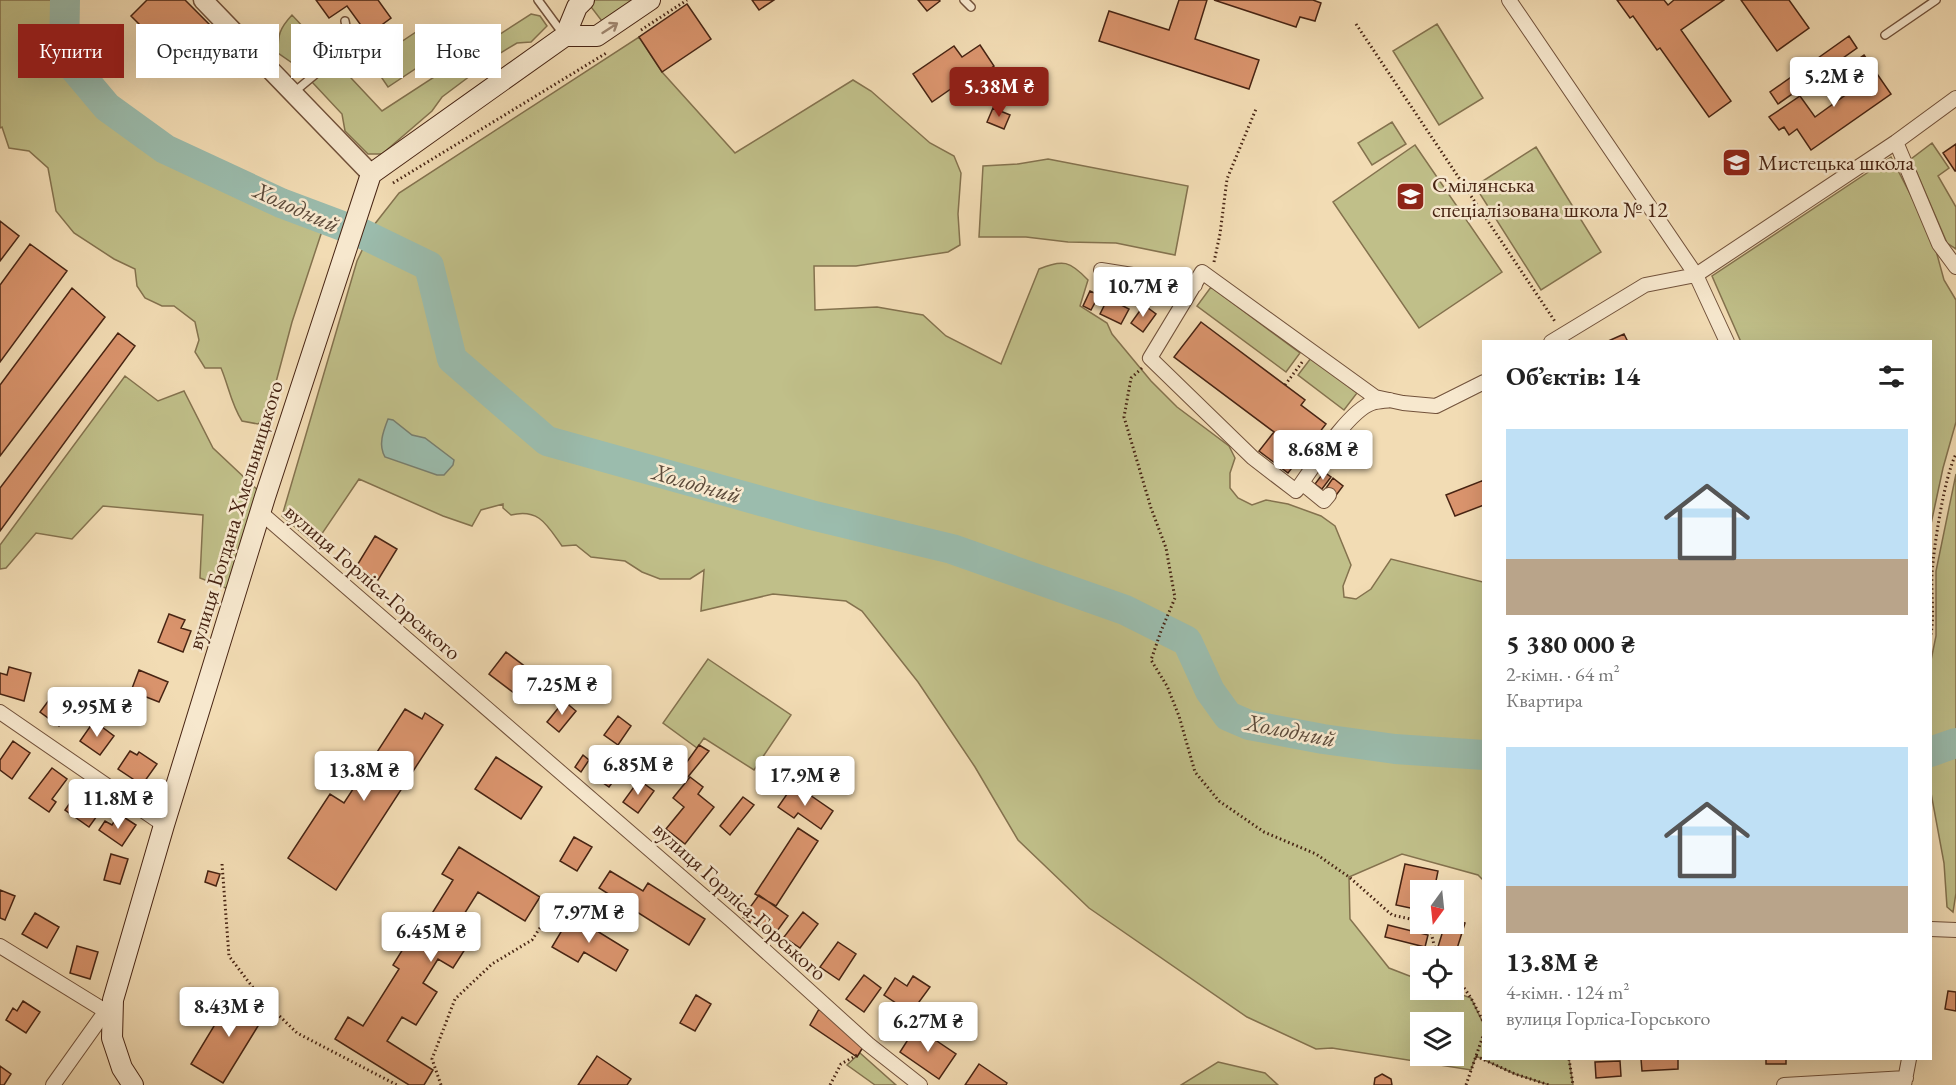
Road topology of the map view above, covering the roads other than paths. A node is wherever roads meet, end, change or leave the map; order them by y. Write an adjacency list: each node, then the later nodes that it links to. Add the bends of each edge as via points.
1 (203, 0): 12 (street)
2 (538, 0): 11 (lane)
3 (584, 0): 11 (main road)
4 (650, 0): 11 (main road, one-way to 4, via 597,36)
5 (964, 0): 8 (lane)
6 (1509, 0): 18 (street)
7 (1936, 0): 10 (lane)
8 (972, 7)
9 (345, 21): 12 (lane, via 348,36 336,57)
10 (1885, 35)
11 (565, 36): 15 (main road)
12 (292, 93): 15 (street)
13 (1956, 98): 14 (street)
14 (1896, 142): 16 (street, via 1939,244); 18 (street)
15 (371, 174): 26 (main road, вулиця Богдана Хмельницького)
16 (1956, 267)
17 (1101, 270): 19 (street)
18 (1696, 275): 20 (street, via 1645,285); 21 (street)
19 (1195, 285): 23 (street, via 1202,272 1375,397); 24 (street, via 1150,358 1253,458 1296,491)
20 (1554, 340)
21 (1726, 340)
22 (1482, 383): 23 (street, via 1436,406)
23 (1390, 400): 24 (street, via 1371,403 1347,422)
24 (1302, 483): 25 (street)
25 (1321, 491)
26 (260, 512): 28 (main road, вулиця Богдана Хмельницького); 37 (street, вулиця Горліса-Горського, via 731,920 868,1044)
27 (0, 712): 28 (street)
28 (164, 825): 32 (main road, вулиця Богдана Хмельницького)
29 (1932, 930): 30 (street)
30 (1956, 930)
31 (0, 946): 32 (street)
32 (110, 1006): 35 (street, вулиця Богдана Хмельницького); 36 (main road, via 112,1038 122,1068)
33 (1909, 1060): 34 (street)
34 (1905, 1081): 38 (street)
35 (53, 1085)
36 (133, 1085)
37 (920, 1085)
38 (1784, 1085)

